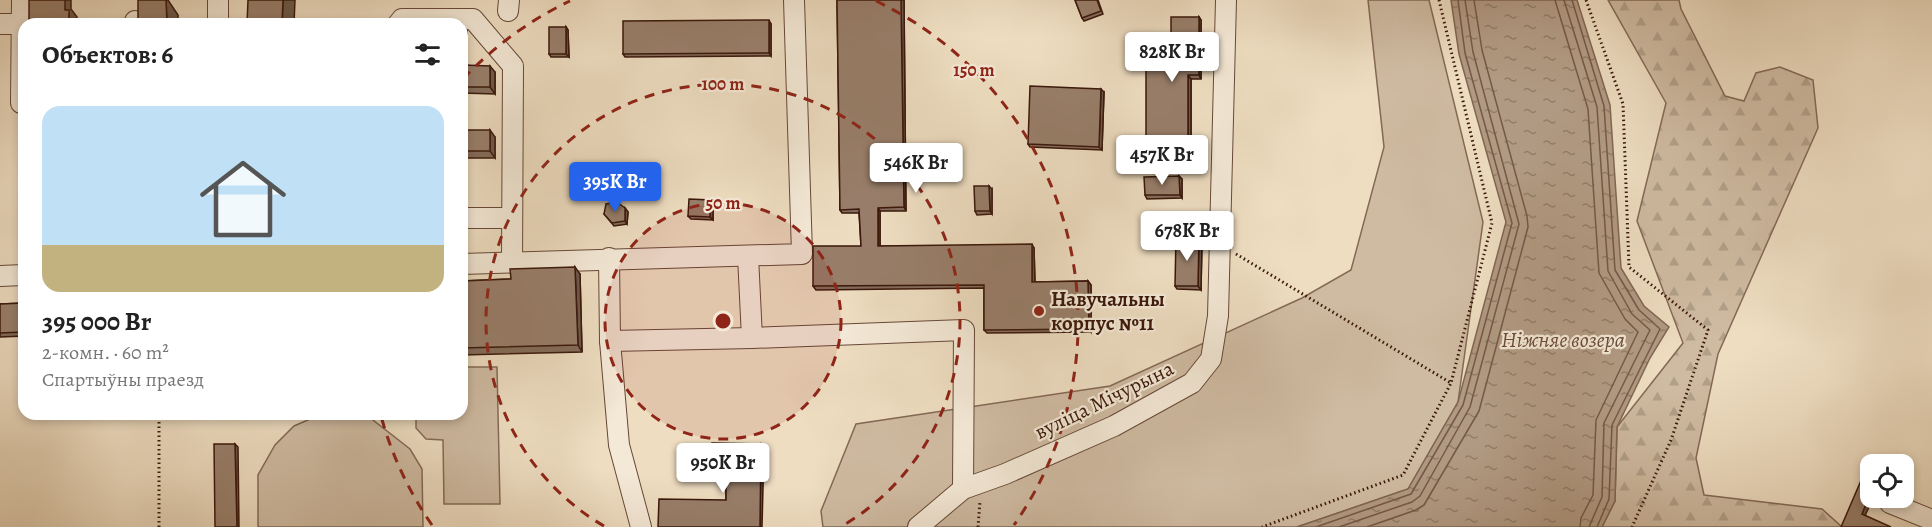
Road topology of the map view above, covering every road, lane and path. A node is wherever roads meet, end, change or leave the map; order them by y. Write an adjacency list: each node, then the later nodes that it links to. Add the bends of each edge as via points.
1 (22, 0): 7 (street)
2 (218, 0): 8 (street)
3 (794, 0): 15 (street, via 802,254)
4 (1226, 0): 14 (street, вуліца Мічурына)
5 (1439, 0): 23 (path, via 1492,223)
6 (1586, 0): 33 (path, via 1623,104 1629,267 1708,330 1671,440)
7 (22, 18)
8 (218, 18)
9 (468, 19): 13 (street, via 473,19 513,66)
10 (0, 24): 11 (street)
11 (18, 24)
12 (468, 218): 13 (street)
13 (512, 218): 17 (street)
14 (1220, 244): 23 (path); 25 (street, вуліца Мічурына, via 1218,316 1211,359 1192,383 1114,426)
15 (748, 256): 16 (street); 21 (street)
16 (609, 258): 17 (street); 22 (street)
17 (512, 262): 18 (street)
18 (468, 264)
19 (18, 275): 20 (street)
20 (0, 276)
21 (752, 338): 22 (street); 25 (street, via 964,330)
22 (610, 341): 29 (street, via 619,445)
23 (1451, 383): 32 (path, via 1403,475)
24 (159, 420): 28 (path)
25 (969, 487): 30 (street, вуліца Мічурына); 31 (path, via 980,496)
26 (1902, 508): 27 (street)
27 (1932, 520)
28 (159, 527)
29 (641, 527)
30 (918, 527)
31 (978, 527)
32 (1262, 527)
33 (1632, 527)

